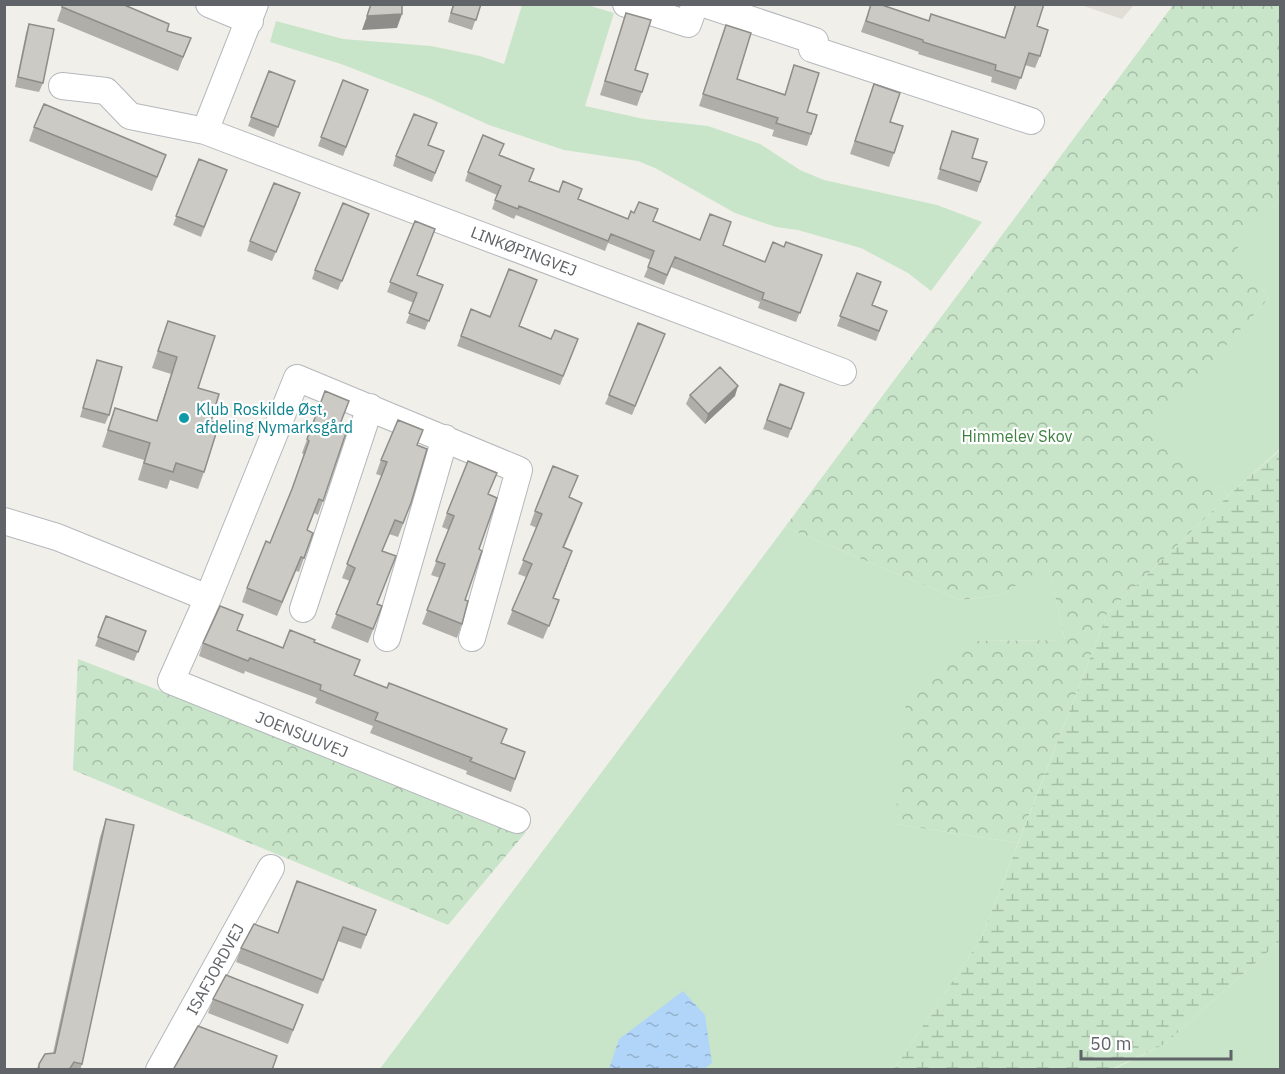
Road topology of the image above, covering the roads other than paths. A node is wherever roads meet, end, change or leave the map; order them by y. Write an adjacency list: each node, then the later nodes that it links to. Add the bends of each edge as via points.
1 (209, 4): 5 (street)
2 (626, 4): 3 (street, via 688,24)
3 (695, 4)
4 (704, 4): 7 (street, via 815,41 812,49)
5 (253, 13): 8 (street)
6 (62, 86): 8 (street, LINKØPINGVEJ, via 106,91 130,116)
7 (1031, 121)
8 (205, 131): 9 (street, LINKØPINGVEJ)
9 (843, 372)
10 (370, 407): 11 (street, JOENSUUVEJ); 13 (street, JOENSUUVEJ, via 297,378); 14 (street)
11 (445, 438): 15 (street); 16 (street, JOENSUUVEJ, via 519,470)
12 (4, 522): 13 (street, via 57,537)
13 (208, 598): 17 (street, JOENSUUVEJ, via 171,681)
14 (303, 609)
15 (387, 638)
16 (472, 639)
17 (517, 820)
18 (271, 868): 19 (street, ISAFJORDVEJ)
19 (159, 1070)

